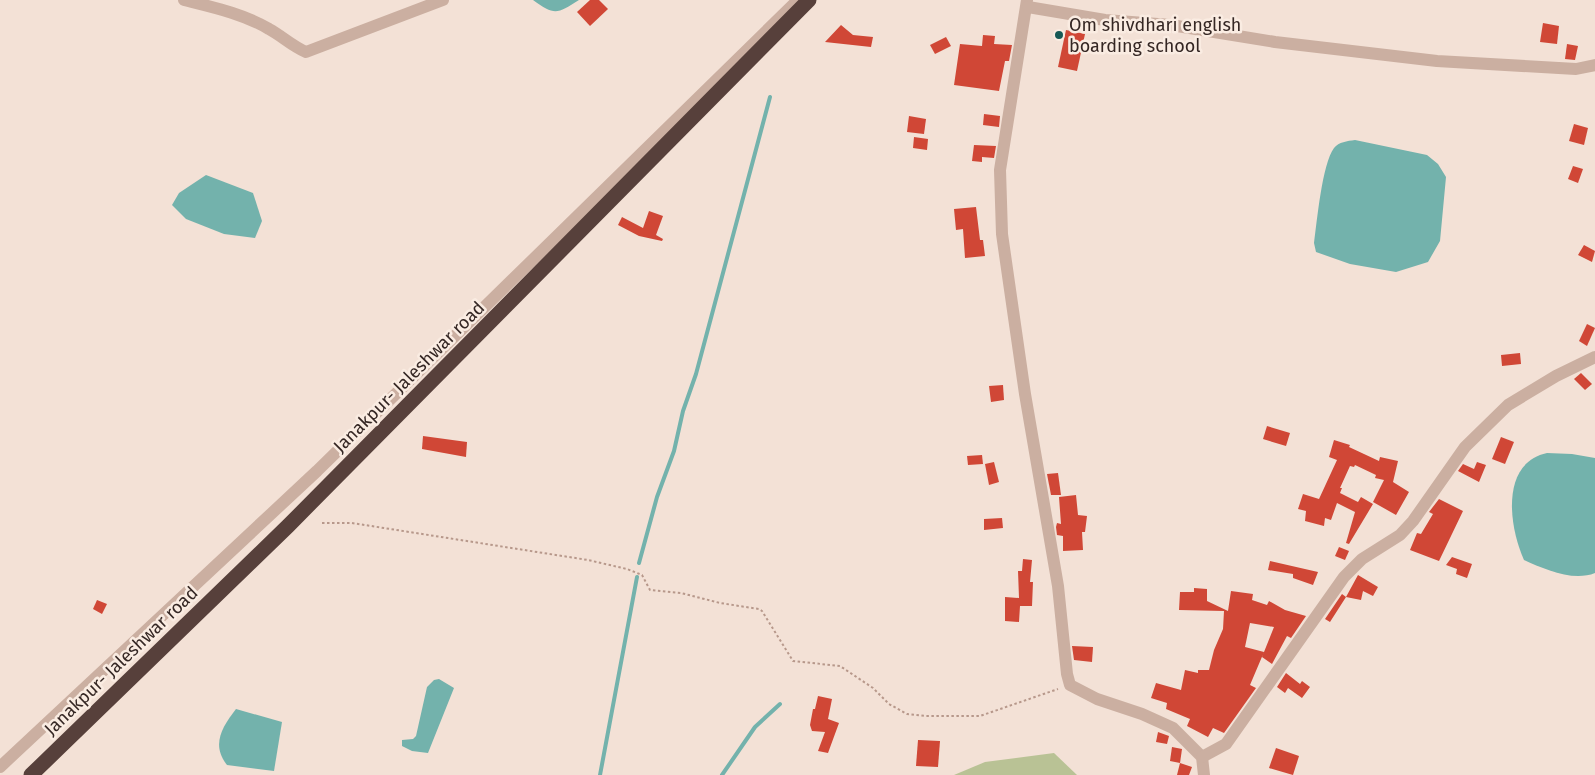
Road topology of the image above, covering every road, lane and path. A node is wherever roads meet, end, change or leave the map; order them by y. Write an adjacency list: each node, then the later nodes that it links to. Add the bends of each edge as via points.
1 (184, 0): 2 (street, via 214,7 269,28 290,45 306,52)
2 (443, 0)
3 (798, 0): 11 (street, via 317,471)
4 (809, 0): 12 (highway, Janakpur- Jaleshwar road, via 288,526)
5 (1027, 4): 6 (street, via 1105,20 1171,25 1275,42 1437,61 1576,69); 9 (street, via 1000,170 1002,234 1024,394 1057,577 1064,658)
6 (1595, 65)
7 (1595, 358): 10 (street, via 1556,376 1508,405 1465,447 1400,535 1362,559 1344,577 1226,744)
8 (322, 523): 9 (path, via 352,523 588,560 642,575 650,590 759,609 793,662 840,666 907,714 980,716)
9 (1070, 685): 10 (street, via 1096,700 1142,714 1173,728)
10 (1202, 757): 13 (street)
11 (0, 767)
12 (31, 775)
13 (1204, 775)

